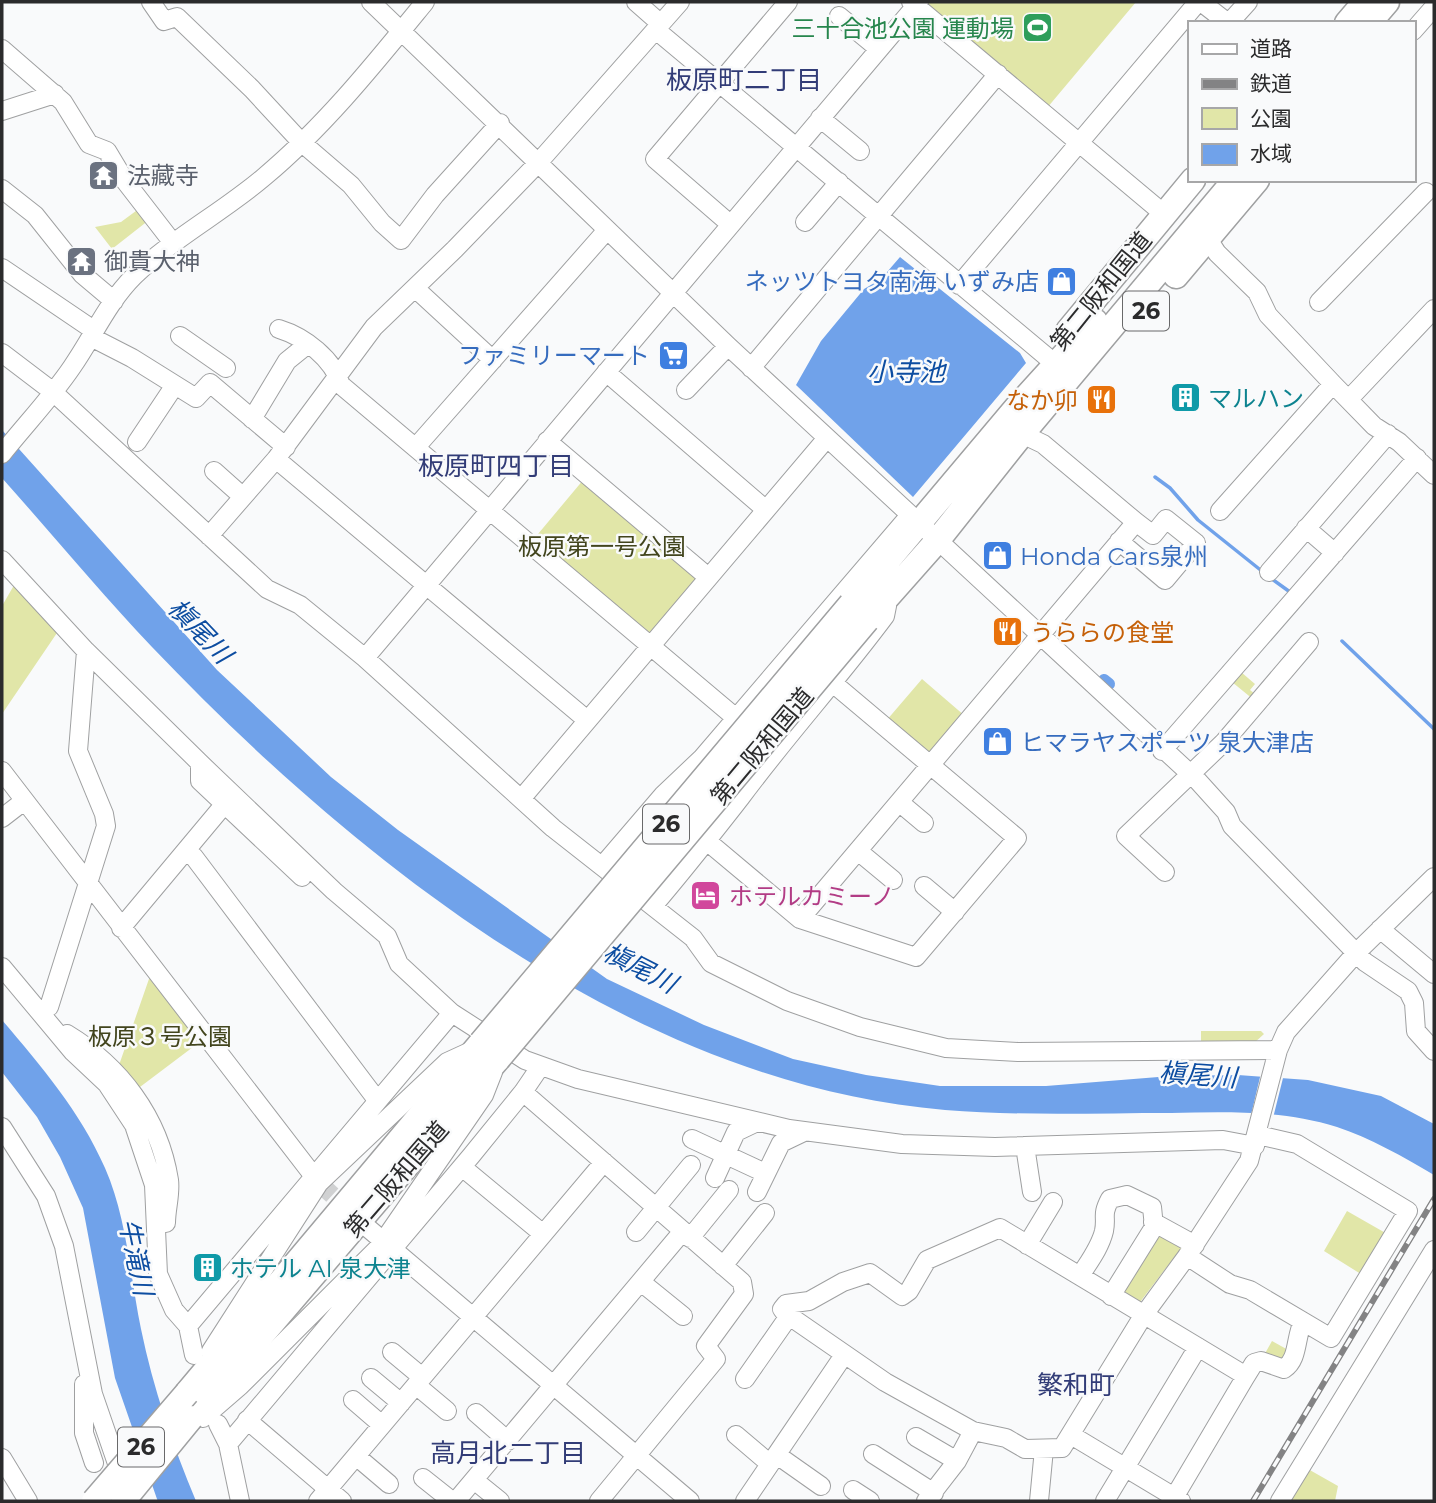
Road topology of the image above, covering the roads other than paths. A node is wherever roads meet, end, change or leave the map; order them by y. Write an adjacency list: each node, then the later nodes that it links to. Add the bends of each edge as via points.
1 (151, 2): 33 (street, via 164,21 177,17)
2 (371, 2): 24 (street)
3 (425, 2): 24 (street)
4 (635, 2): 22 (street)
5 (680, 2): 22 (street)
6 (788, 2): 28 (street)
7 (1199, 2): 16 (street); 34 (street)
8 (1248, 2): 17 (street)
9 (1345, 2): 18 (highway)
10 (1365, 2): 19 (highway)
11 (1387, 2): 20 (highway)
12 (1403, 2): 21 (highway)
13 (915, 3): 26 (street); 27 (street)
14 (1434, 7): 23 (street)
15 (839, 16): 26 (street)
16 (1225, 21)
17 (1230, 21)
18 (1329, 21)
19 (1349, 21)
20 (1371, 21)
21 (1388, 21)
22 (659, 27): 28 (street); 37 (street)
23 (1415, 29)
24 (400, 33): 32 (street); 33 (street)
25 (2, 48): 29 (street)
26 (879, 49): 31 (street)
27 (998, 74): 34 (street); 46 (street)
28 (721, 82): 35 (street); 48 (street, via 655,159)
29 (55, 94): 30 (street); 51 (street, via 89,144 107,151)
30 (2, 111)
31 (820, 117): 35 (street); 36 (street)
32 (500, 123): 33 (street, via 401,240 351,185); 37 (street)
33 (301, 142): 51 (street, via 251,188)
34 (1079, 142): 45 (street); 53 (street)
35 (797, 145): 38 (street); 48 (street)
36 (860, 150)
37 (538, 163): 49 (street); 54 (street)
38 (839, 182): 46 (street); 47 (street)
39 (1191, 182): 45 (highway, 第二阪和国道 / 26)
40 (1212, 182): 60 (highway, 第二阪和国道 / 26)
41 (1234, 182): 60 (highway, 第二阪和国道 / 26)
42 (1255, 182): 50 (highway, 26)
43 (2, 189): 56 (street, via 35,215 82,274)
44 (1425, 190): 57 (street, via 1382,228)
45 (1164, 214): 66 (highway, 第二阪和国道 / 26)
46 (878, 216): 53 (street); 68 (street)
47 (805, 222)
48 (730, 224): 55 (street)
49 (607, 230): 55 (street); 67 (street)
50 (1208, 239): 71 (street, via 1257,292 1268,315); 78 (highway, 26, via 1063,406)
51 (173, 243): 56 (street, via 132,278)
52 (2, 268): 61 (street)
53 (959, 285): 66 (street)
54 (416, 289): 67 (street); 70 (street, via 374,327)
55 (672, 292): 64 (street); 69 (street)
56 (114, 301): 61 (street)
57 (1319, 302)
58 (1434, 309): 76 (street)
59 (279, 330): 63 (street, via 296,334)
60 (1096, 332): 78 (highway, 第二阪和国道 / 26)
61 (91, 333): 72 (street); 75 (street)
62 (180, 336): 73 (street, via 229,363)
63 (308, 344): 70 (street); 77 (street, via 287,361)
64 (728, 346): 68 (street); 74 (street)
65 (2, 353): 75 (street)
66 (1046, 358): 78 (highway, 第二阪和国道 / 26)
67 (493, 360): 83 (street)
68 (751, 368): 80 (street)
69 (606, 372): 81 (street); 91 (street)
70 (339, 377): 83 (street, via 341,385); 84 (street)
71 (1333, 384): 76 (street); 92 (street, via 1281,433)
72 (175, 385): 73 (street, via 196,398 210,383); 82 (street)
73 (213, 386): 77 (street)
74 (685, 390)
75 (46, 398): 85 (street); 96 (street)
76 (1349, 399): 79 (street)
77 (252, 419): 84 (street)
78 (1021, 423): 93 (street); 94 (highway, 第二阪和国道 / 26); 97 (highway, 第二阪和国道 / 26)
79 (1388, 434): 86 (street); 95 (street)
80 (827, 438): 91 (street); 94 (street)
81 (547, 441): 90 (street); 102 (street)
82 (137, 442)
83 (416, 447): 90 (street)
84 (281, 453): 89 (street); 103 (street)
85 (2, 454)
86 (1417, 458): 88 (street); 99 (street)
87 (214, 471): 89 (street)
88 (1434, 475)
89 (242, 496): 96 (street)
90 (490, 509): 103 (street); 108 (street)
91 (765, 509): 102 (street)
92 (1220, 510)
93 (1136, 522): 98 (street); 98 (street, via 1153,536 1166,519 1196,543 1165,580)
94 (918, 525): 97 (street); 105 (highway, 第二阪和国道 / 26); 112 (street, via 904,522)
95 (1306, 528): 99 (street); 101 (street)
96 (209, 536): 110 (street, via 267,589 300,605)
97 (937, 541): 104 (highway, 第二阪和国道 / 26); 106 (street)
98 (1119, 541): 106 (street)
99 (1335, 553): 114 (street)
100 (2, 560): 109 (street)
101 (1269, 572)
102 (708, 577): 108 (street)
103 (426, 584): 110 (street); 113 (street)
104 (889, 596): 105 (highway, 第二阪和国道 / 26); 111 (street, via 885,616)
105 (859, 612): 147 (highway, 第二阪和国道 / 26, bridge)
106 (1039, 636): 114 (street); 116 (street)
107 (1308, 642): 118 (street, via 1258,691)
108 (652, 646): 112 (street); 113 (street)
109 (86, 651): 115 (street); 132 (street, via 78,751 106,826)
110 (365, 658): 119 (street)
111 (834, 684): 116 (street); 125 (street)
112 (736, 718): 128 (street)
113 (587, 720): 119 (street)
114 (1162, 751): 118 (street)
115 (200, 764): 122 (street, via 200,781); 134 (street)
116 (930, 765): 121 (street); 136 (street, via 1017,838)
117 (2, 771): 120 (street)
118 (1192, 771): 129 (street, via 1149,821 1126,836); 140 (street, via 1232,826)
119 (521, 799): 128 (street)
120 (24, 801): 123 (street); 132 (street)
121 (899, 802): 124 (street); 126 (street)
122 (223, 806): 127 (street); 134 (street, via 306,880)
123 (2, 818)
124 (924, 822)
125 (708, 842): 135 (street); 137 (street)
126 (858, 850): 131 (street); 137 (street)
127 (186, 852): 138 (street); 150 (street)
128 (603, 865): 135 (street)
129 (1154, 867)
130 (1434, 877): 139 (street)
131 (893, 880)
132 (89, 885): 138 (street); 143 (street)
133 (924, 886): 136 (street)
134 (334, 891): 144 (street, via 387,936 399,964)
135 (653, 906): 146 (street, via 693,938 711,963 787,1001 914,1042 1018,1052)
136 (955, 912): 137 (street, via 916,957)
137 (800, 919)
138 (121, 928): 163 (street)
139 (1380, 929): 140 (street); 142 (street)
140 (1360, 949): 145 (street, via 1408,990 1416,1031); 146 (street, via 1293,1022)
141 (2, 967): 188 (street, via 73,1052 107,1084 134,1125 154,1185 158,1274)
142 (1434, 974)
143 (49, 1007)
144 (453, 1013): 148 (street); 150 (street)
145 (1434, 1051)
146 (1277, 1052): 154 (street)
147 (488, 1053): 163 (street, via 447,1062); 175 (street, via 484,1095); 192 (highway, 第二阪和国道 / 26); 204 (highway, 第二阪和国道 / 26)
148 (540, 1067): 149 (street); 151 (street)
149 (523, 1093): 158 (street); 160 (street)
150 (377, 1100): 163 (street)
151 (757, 1122): 153 (street); 157 (street, via 736,1132)
152 (2, 1127): 193 (street, via 31,1169 64,1246)
153 (804, 1132): 156 (street, via 902,1144); 161 (street, via 780,1143)
154 (1257, 1138): 156 (street); 177 (street, via 1249,1161); 187 (street, via 1297,1144 1408,1211 1331,1338)
155 (692, 1139): 157 (street)
156 (1025, 1146): 166 (street)
157 (726, 1155): 161 (street); 162 (street)
158 (604, 1162): 167 (street); 173 (street)
159 (691, 1166): 167 (street)
160 (462, 1167): 173 (street); 175 (street)
161 (765, 1173): 165 (street)
162 (715, 1178)
163 (316, 1180): 188 (street); 192 (street, via 209,1355)
164 (729, 1190): 174 (street)
165 (757, 1192)
166 (1032, 1192)
167 (656, 1208): 172 (street); 174 (street)
168 (1052, 1210): 176 (street)
169 (765, 1213): 179 (street)
170 (1153, 1222): 177 (street); 180 (street, via 1152,1207 1127,1195 1110,1199 1102,1214 1104,1230 1098,1248); 182 (street)
171 (369, 1229): 175 (street)
172 (636, 1232)
173 (543, 1234): 183 (street)
174 (686, 1235): 179 (street); 181 (street)
175 (387, 1245): 183 (street); 203 (street); 204 (street, via 240,1386)
176 (1027, 1245): 180 (street); 185 (street, via 1000,1228 927,1260 902,1296 870,1273 809,1301 786,1304 782,1309)
177 (1191, 1250): 186 (street); 187 (street, via 1230,1284 1250,1290)
178 (1434, 1250): 244 (street)
179 (723, 1266): 216 (street, via 742,1282 744,1294 706,1346 716,1359)
180 (1080, 1276): 182 (street)
181 (641, 1282): 184 (street); 198 (street)
182 (1111, 1296): 186 (street)
183 (474, 1316): 197 (street); 198 (street)
184 (683, 1316)
185 (789, 1316): 191 (street); 196 (street)
186 (1143, 1316): 189 (street); 209 (street)
187 (1303, 1322): 194 (street, via 1288,1367 1261,1361 1254,1363)
188 (185, 1323): 192 (street)
189 (1198, 1347): 194 (street); 221 (street)
190 (392, 1352): 197 (street)
191 (844, 1355): 207 (street); 218 (street)
192 (199, 1364): 231 (highway, 第二阪和国道 / 26, bridge, via 187,1393)
193 (86, 1368): 220 (street, via 85,1433); 233 (street)
194 (1246, 1376): 229 (street)
195 (371, 1378): 200 (street)
196 (745, 1379)
197 (419, 1381): 200 (street); 201 (street)
198 (554, 1387): 211 (street); 216 (street)
199 (353, 1400): 206 (street)
200 (401, 1403): 206 (street)
201 (447, 1411)
202 (476, 1413): 211 (street)
203 (247, 1420): 212 (street); 227 (street)
204 (193, 1423): 232 (highway, 第二阪和国道 / 26, bridge)
205 (218, 1424): 212 (street)
206 (382, 1425): 215 (street)
207 (973, 1431): 213 (street, via 1006,1438 1025,1450); 219 (street)
208 (736, 1435): 218 (street)
209 (1071, 1435): 213 (street, via 1062,1448); 221 (street)
210 (916, 1437): 219 (street)
211 (508, 1441): 223 (street)
212 (228, 1444): 234 (street)
213 (1044, 1449): 242 (street)
214 (873, 1454): 228 (street)
215 (356, 1456): 224 (street); 227 (street)
216 (636, 1457): 238 (street); 239 (street)
217 (2, 1458): 230 (street)
218 (773, 1460): 225 (street); 240 (street)
219 (957, 1461): 228 (street)
220 (94, 1463)
221 (1125, 1468): 229 (street); 243 (street)
222 (423, 1478): 236 (street)
223 (474, 1480): 236 (street); 237 (street)
224 (390, 1484)
225 (821, 1486)
226 (853, 1490): 241 (street)
227 (323, 1495): 235 (street)
228 (930, 1497)
229 (1176, 1500)
230 (28, 1501)
231 (94, 1501)
232 (123, 1501)
233 (131, 1501)
234 (240, 1501)
235 (342, 1501)
236 (454, 1501)
237 (500, 1501)
238 (599, 1501)
239 (690, 1501)
240 (745, 1501)
241 (870, 1501)
242 (1039, 1501)
243 (1105, 1501)
244 (1280, 1501)

